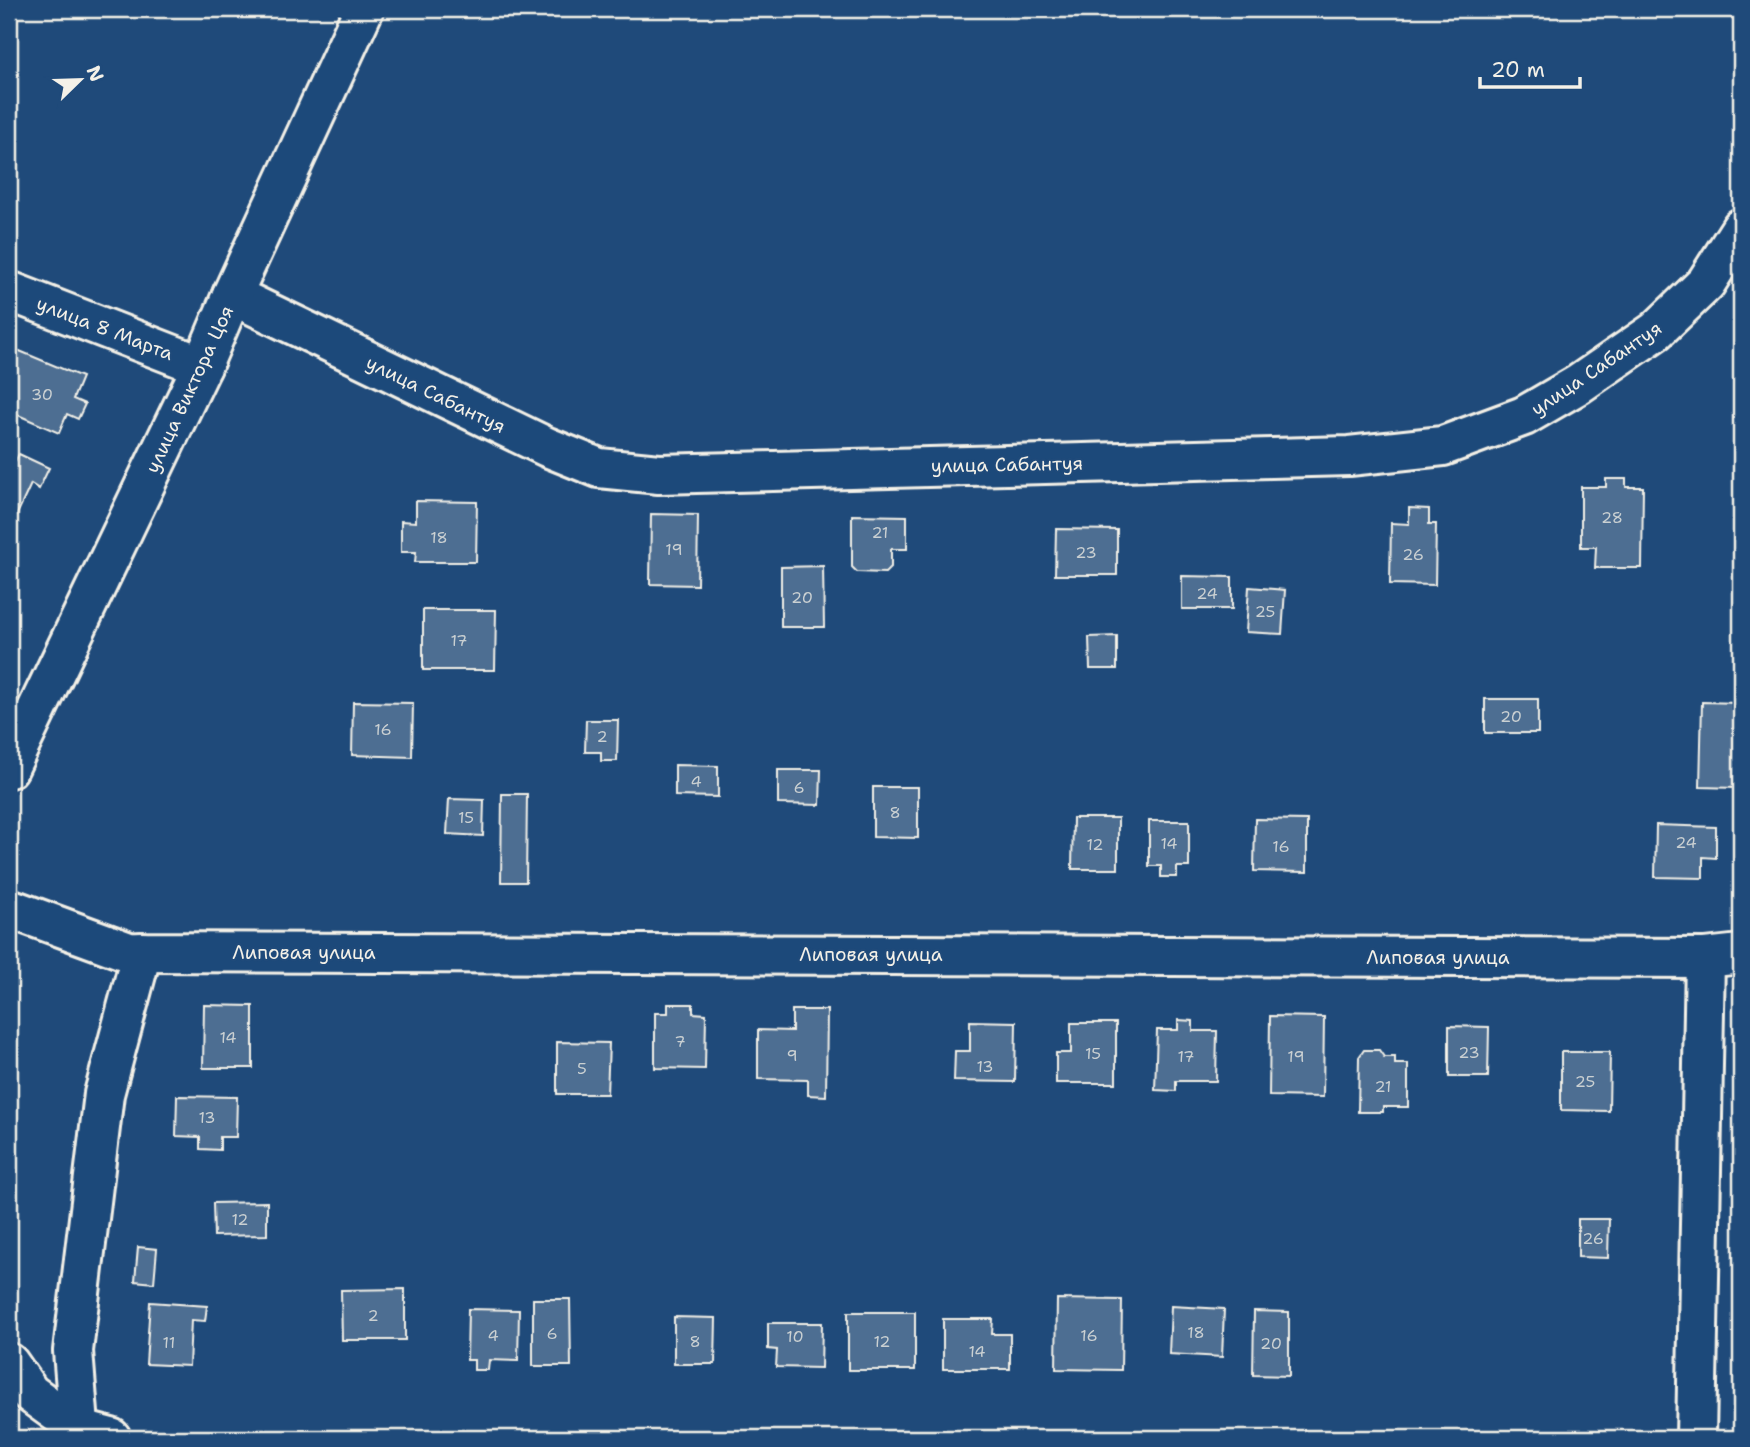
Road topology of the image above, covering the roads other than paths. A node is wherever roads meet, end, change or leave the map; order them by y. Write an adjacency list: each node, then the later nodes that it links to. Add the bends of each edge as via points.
1 (364, 9): 4 (street, улица Виктора Цоя)
2 (1741, 228): 4 (street, улица Сабантуя, via 1706,283 1656,331 1524,416 1443,446 1349,456 659,474 599,468)
3 (9, 291): 5 (street, улица 8 Марта)
4 (232, 295): 5 (street, улица Виктора Цоя)
5 (202, 366): 6 (street, улица Виктора Цоя)
6 (9, 768)
7 (9, 908): 8 (street, Липовая улица, via 129,952)
8 (142, 952): 9 (street, Липовая улица); 11 (street, via 104,1094 73,1351)
9 (1723, 956): 12 (street)
10 (9, 1363): 11 (street, via 30,1393)
11 (91, 1436)
12 (1696, 1438)

